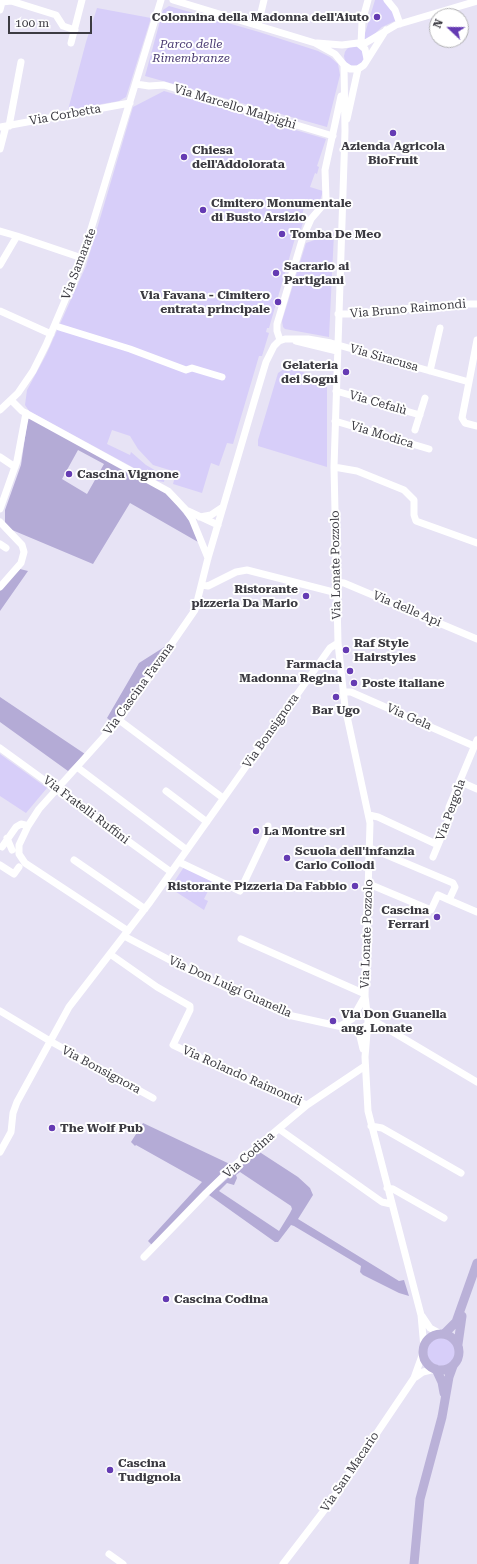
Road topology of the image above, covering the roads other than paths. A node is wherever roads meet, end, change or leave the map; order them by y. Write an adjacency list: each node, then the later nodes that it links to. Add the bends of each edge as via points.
1 (161, 0): 23 (street, Via Samarate)
2 (173, 0): 11 (street)
3 (264, 0): 11 (street)
4 (368, 0): 9 (street)
5 (387, 0): 10 (street, via 395,10)
6 (83, 1): 12 (street)
7 (477, 1): 10 (street)
8 (0, 10): 12 (street, via 2,2 11,1 56,15 62,26)
9 (362, 22): 16 (street); 17 (street)
10 (400, 24): 13 (street)
11 (258, 26): 15 (street)
12 (75, 30): 14 (street)
13 (386, 30): 17 (street); 18 (street)
14 (72, 43)
15 (314, 43): 16 (street); 20 (street, via 335,54)
16 (349, 44): 17 (street); 20 (street, via 341,52)
17 (362, 45): 18 (street, via 367,52)
18 (367, 59): 21 (street)
19 (21, 62): 25 (street)
20 (343, 63): 21 (street, via 350,69); 22 (street)
21 (358, 69): 26 (street)
22 (345, 77): 26 (street); 27 (street)
23 (136, 84): 24 (street, Via Samarate); 27 (street, Via Marcello Malpighi, via 164,85)
24 (130, 103): 25 (street, Via Corbetta); 31 (street, Via Samarate)
25 (5, 126): 28 (street)
26 (345, 131): 35 (street, Via Lonate Pozzolo)
27 (333, 136): 39 (street, via 324,170 326,199 311,219 303,237 277,324 277,330)
28 (0, 149)
29 (0, 231): 30 (street)
30 (16, 236): 31 (street); 32 (street)
31 (82, 258): 38 (street, Via Samarate)
32 (0, 264)
33 (477, 304): 35 (street, Via Bruno Raimondi)
34 (0, 311): 38 (street)
35 (338, 314): 41 (street, Via Lonate Pozzolo)
36 (58, 327): 43 (street, via 130,349 186,370 192,368)
37 (440, 328): 42 (street, Via Siracusa)
38 (51, 334): 47 (street, Via Samarate, via 32,371)
39 (284, 339): 41 (street, Via Siracusa, via 310,346); 59 (street, Via Cascina Favana, via 274,346 266,362)
40 (477, 344): 44 (street)
41 (337, 348): 42 (street, Via Siracusa); 45 (street, Via Lonate Pozzolo)
42 (430, 371): 44 (street, Via Siracusa)
43 (222, 376)
44 (469, 382): 52 (street, via 462,418 465,423)
45 (336, 391): 50 (street, Via Cefalù); 51 (street, Via Lonate Pozzolo)
46 (425, 398): 50 (street, Via Cefalù)
47 (11, 400): 48 (street, Via Samarate); 49 (street)
48 (0, 410)
49 (26, 413): 56 (street); 60 (street, via 162,487)
50 (420, 415): 53 (street, Via Cefalù)
51 (335, 421): 54 (street, Via Modica); 57 (street, Via Lonate Pozzolo)
52 (477, 426)
53 (415, 430)
54 (429, 449)
55 (0, 457): 56 (street)
56 (15, 467): 58 (street)
57 (334, 467): 64 (street, via 357,471 404,490 414,500 416,521); 66 (street, Via Lonate Pozzolo)
58 (1, 505)
59 (223, 507): 61 (street, via 211,515); 63 (street, Via Cascina Favana)
60 (186, 510): 61 (street); 65 (street, via 196,527)
61 (200, 517): 63 (street)
62 (0, 522): 68 (street, via 22,545 24,552 16,569)
63 (218, 525): 65 (street, Via Cascina Favana)
64 (477, 543)
65 (208, 558): 67 (street, Via Cascina Favana)
66 (336, 582): 69 (street, Via Lonate Pozzolo); 70 (street, Via delle Api)
67 (202, 585): 69 (street, via 208,586 236,572 247,570); 73 (street, Via Cascina Favana, via 194,612)
68 (0, 586)
69 (337, 593): 71 (street, Via Lonate Pozzolo)
70 (477, 639)
71 (338, 643): 72 (street, Via Lonate Pozzolo); 81 (street, Via Bonsignora, via 330,648)
72 (343, 692): 74 (street, Via Gela, via 351,692); 82 (street, Via Lonate Pozzolo)
73 (119, 720): 76 (street, Via Cascina Favana); 81 (street)
74 (475, 743): 77 (street, Via Pergola)
75 (0, 748): 78 (street, Via Fratelli Ruffini)
76 (77, 766): 78 (street, Via Cascina Favana); 91 (street)
77 (461, 782): 79 (street); 87 (street, Via Pergola, via 449,808 448,821)
78 (55, 789): 96 (street, Via Cascina Favana, via 31,821 20,843 20,856); 98 (street, Via Fratelli Ruffini)
79 (477, 789)
80 (166, 792): 83 (street)
81 (223, 798): 83 (street, Via Bonsignora)
82 (369, 815): 87 (street); 89 (street, Via Lonate Pozzolo)
83 (207, 822): 91 (street, Via Bonsignora)
84 (25, 825): 86 (street, via 16,826)
85 (268, 826): 94 (street, via 268,832 240,891)
86 (7, 838): 88 (street); 90 (street)
87 (438, 845): 92 (street, Via Pergola)
88 (2, 847)
89 (370, 848): 99 (street, Via Lonate Pozzolo); 100 (street, via 454,884)
90 (12, 850)
91 (187, 850): 94 (street, Via Bonsignora)
92 (433, 857)
93 (74, 860): 101 (street)
94 (178, 862): 98 (street, Via Bonsignora)
95 (0, 865): 97 (street, via 14,874)
96 (27, 865): 103 (street, Via Don Luigi Guanella)
97 (19, 867)
98 (171, 872): 101 (street, Via Bonsignora)
99 (369, 884): 100 (street, via 431,910 438,895); 106 (street, Via Lonate Pozzolo)
100 (449, 900): 102 (street)
101 (145, 909): 103 (street, Via Bonsignora)
102 (477, 912)
103 (126, 933): 105 (street, Via Bonsignora); 110 (street, Via Don Luigi Guanella, via 200,976 284,1013)
104 (241, 939): 106 (street)
105 (110, 954): 112 (street, Via Bonsignora, via 73,1002); 117 (street, Via Rolando Raimondi, via 157,987 190,1006 173,1045 244,1079)
106 (365, 995): 108 (street); 109 (street, Via Lonate Pozzolo)
107 (0, 1011): 112 (street)
108 (353, 1017): 109 (street, via 362,1012); 110 (street); 111 (street, via 353,1025)
109 (367, 1020): 111 (street, via 363,1028); 113 (street, Via Lonate Pozzolo); 115 (street, via 376,1022)
110 (340, 1026): 111 (street, Via Don Luigi Guanella)
111 (358, 1028): 113 (street)
112 (50, 1041): 116 (street, Via Bonsignora); 120 (street, Via Bonsignora, via 14,1108 11,1132)
113 (365, 1057): 114 (street)
114 (365, 1066): 117 (street, Via Codina); 118 (street)
115 (477, 1082)
116 (153, 1098)
117 (307, 1105): 119 (street, Via Codina)
118 (371, 1126): 121 (street, via 382,1128); 122 (street)
119 (279, 1129): 123 (street, via 382,1202); 125 (street, Via Codina, via 211,1188)
120 (0, 1152)
121 (461, 1174)
122 (387, 1188): 123 (street); 124 (street)
123 (391, 1204): 128 (street)
124 (444, 1218)
125 (144, 1257)
126 (477, 1263): 127 (main road)
127 (463, 1306): 129 (main road, via 454,1326); 130 (main road)
128 (421, 1315): 129 (street, via 428,1326); 131 (street)
129 (443, 1334): 130 (main road); 131 (main road, via 428,1340)
130 (458, 1344): 132 (main road, via 459,1356)
131 (424, 1351): 133 (main road, via 426,1362); 134 (street, Via San Macario)
132 (453, 1366): 133 (main road); 135 (main road)
133 (435, 1369): 134 (street, via 421,1372); 135 (main road, via 442,1382)
134 (414, 1378): 138 (street, Via San Macario, via 329,1504)
135 (444, 1400): 139 (main road, via 420,1499)
136 (109, 1554): 137 (street)
137 (123, 1564)
138 (284, 1564)
139 (414, 1564)

